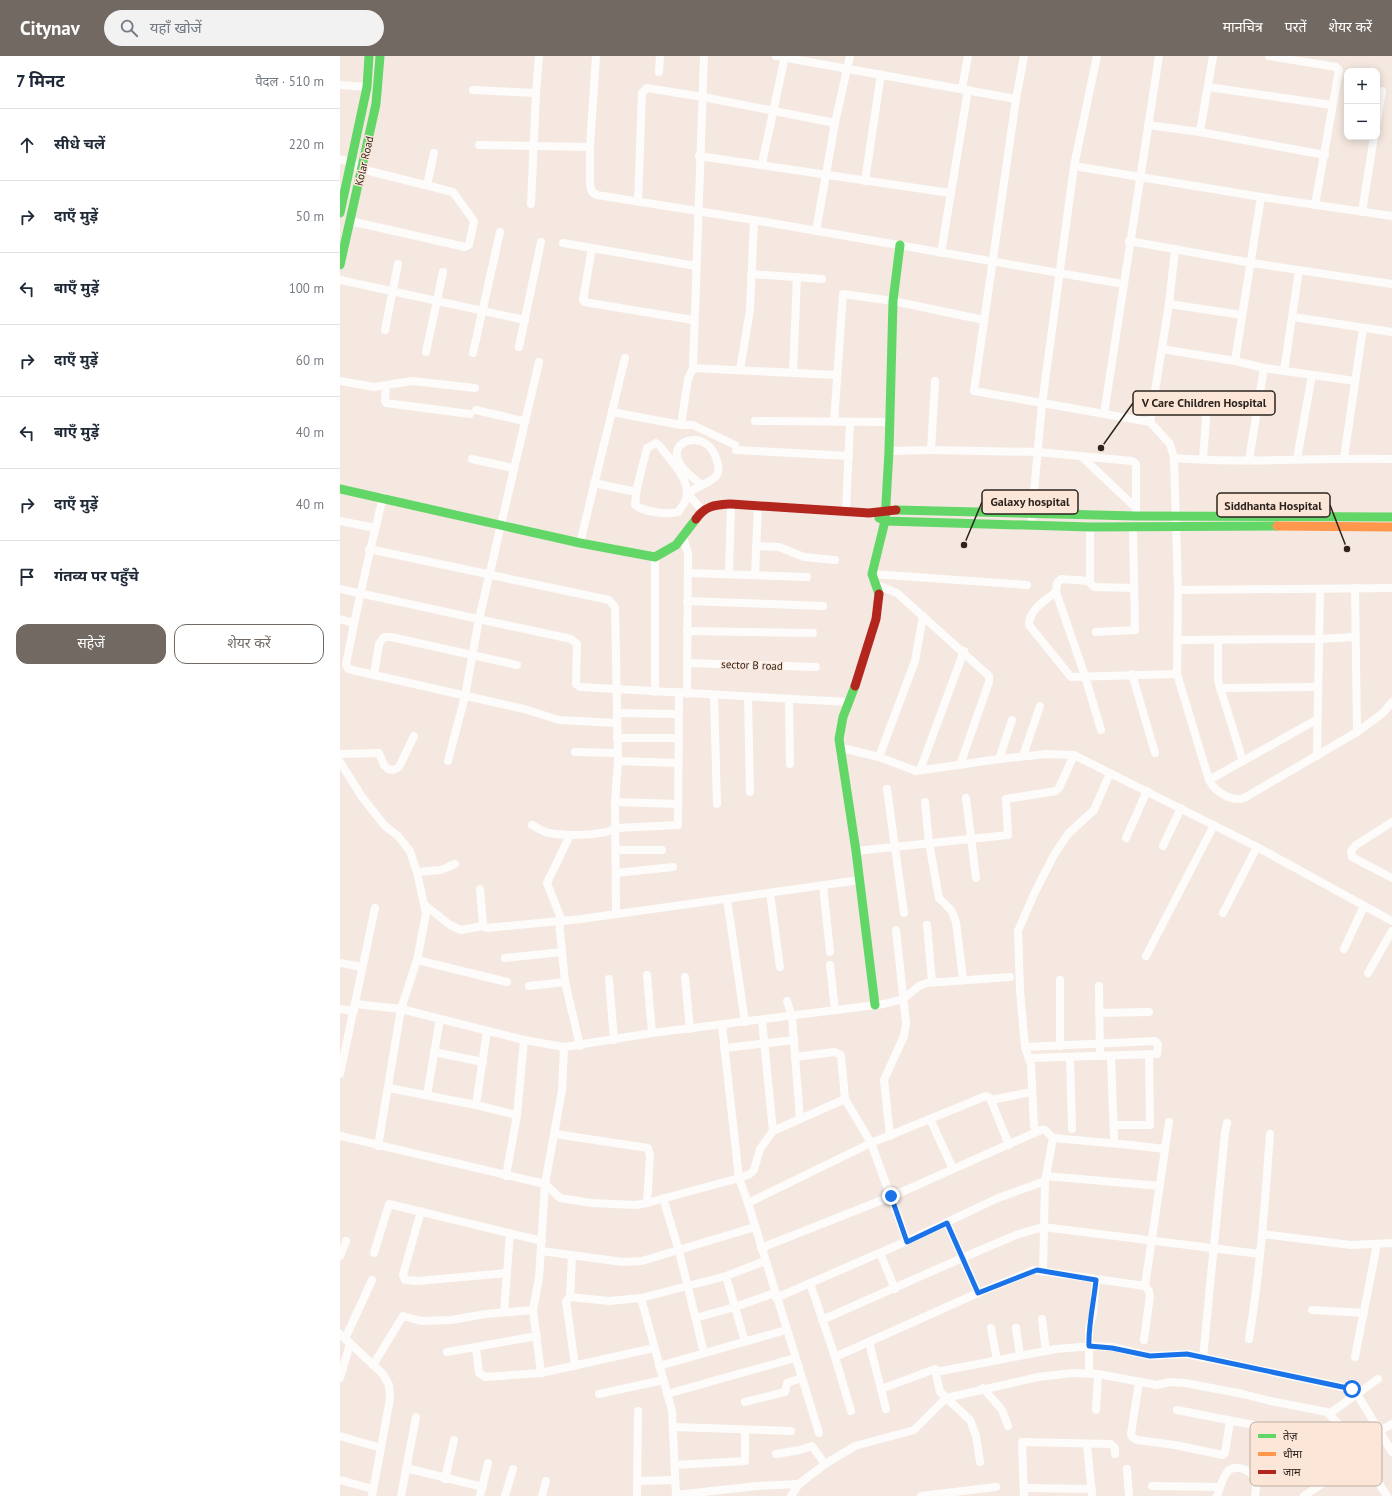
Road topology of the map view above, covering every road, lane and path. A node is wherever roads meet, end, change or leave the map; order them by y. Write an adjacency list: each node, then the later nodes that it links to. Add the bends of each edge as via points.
1 (369, 56): 19 (street, Kolar Road)
2 (380, 56): 44 (street, Kolar Road, via 376,104)
3 (539, 56): 24 (street)
4 (596, 56): 36 (street)
5 (660, 56): 16 (street)
6 (704, 56): 25 (street)
7 (782, 56): 15 (street); 29 (street)
8 (850, 56): 15 (street)
9 (968, 56): 21 (street)
10 (1024, 56): 26 (street)
11 (1097, 56): 43 (street)
12 (1159, 56): 31 (street)
13 (1213, 56): 20 (street)
14 (1268, 56): 28 (street, via 1338,68)
15 (848, 68): 17 (street); 30 (street)
16 (659, 72)
17 (881, 74): 21 (street); 47 (street)
18 (340, 85): 19 (street)
19 (367, 87): 41 (street, Kolar Road)
20 (1208, 87): 28 (street); 32 (street)
21 (965, 89): 26 (street); 49 (street)
22 (473, 90): 24 (street)
23 (1382, 91): 27 (street)
24 (536, 93): 35 (street)
25 (703, 97): 29 (street); 39 (street); 51 (street, via 650,88 644,90)
26 (1016, 99): 69 (street)
27 (1380, 104)
28 (1332, 105): 38 (street)
29 (772, 111): 30 (street); 42 (street)
30 (835, 123): 45 (street)
31 (1148, 125): 32 (street); 46 (street)
32 (1200, 132): 38 (street)
33 (1374, 140): 55 (street)
34 (478, 145): 35 (street)
35 (534, 146): 36 (street); 52 (street)
36 (590, 147): 51 (street, via 592,192)
37 (434, 153): 48 (street)
38 (1324, 155): 53 (street)
39 (699, 156): 42 (street); 54 (street)
40 (340, 159): 41 (street)
41 (351, 162): 44 (street); 56 (street, Kolar Road)
42 (762, 164): 45 (street)
43 (1074, 166): 46 (street); 77 (street)
44 (362, 169): 48 (street); 59 (street, Kolar Road)
45 (826, 176): 47 (street); 60 (street)
46 (1139, 177): 50 (street); 62 (street)
47 (865, 181): 49 (street)
48 (427, 186): 59 (street, via 455,194 473,218 474,224 467,247)
49 (950, 193): 68 (street)
50 (1261, 197): 53 (street); 70 (street)
51 (638, 202): 54 (street)
52 (531, 204)
53 (1315, 205): 55 (street)
54 (698, 212): 58 (street); 73 (street)
55 (1362, 212): 57 (street)
56 (340, 213)
57 (1392, 216)
58 (754, 220): 60 (street); 76 (street)
59 (350, 221): 72 (street, Kolar Road)
60 (816, 231): 65 (street)
61 (500, 232): 87 (street)
62 (1129, 241): 67 (street); 81 (street)
63 (541, 242): 90 (street)
64 (563, 243): 66 (street)
65 (900, 245): 68 (street); 85 (street)
66 (592, 248): 73 (street); 91 (street, via 582,300 584,302)
67 (1175, 249): 70 (street); 86 (street)
68 (941, 253): 69 (street)
69 (992, 262): 77 (street); 92 (street)
70 (1252, 263): 74 (street); 88 (street)
71 (398, 264): 83 (street)
72 (340, 265)
73 (696, 266): 91 (street)
74 (1299, 270): 82 (street); 89 (street)
75 (443, 272): 84 (street)
76 (751, 274): 78 (street); 105 (street, via 750,310)
77 (1060, 274): 81 (street); 116 (street)
78 (797, 277): 79 (street); 107 (street)
79 (822, 278)
80 (340, 280): 83 (street)
81 (1123, 284): 120 (street)
82 (1392, 284)
83 (392, 291): 84 (street); 94 (street)
84 (437, 300): 87 (street); 98 (street)
85 (893, 301): 92 (street); 108 (street, via 843,290); 125 (street)
86 (1169, 304): 88 (street); 97 (street)
87 (483, 311): 90 (street); 99 (street)
88 (1242, 315): 101 (street)
89 (1293, 317): 93 (street); 106 (street)
90 (525, 320): 96 (street)
91 (693, 320): 103 (street)
92 (984, 320): 116 (street, via 974,391)
93 (1363, 328): 95 (street); 112 (street)
94 (385, 330)
95 (1392, 332)
96 (519, 347)
97 (1162, 349): 101 (street); 115 (street)
98 (426, 352)
99 (473, 353)
100 (625, 358): 119 (street)
101 (1235, 361): 104 (street)
102 (539, 362): 122 (street)
103 (693, 368): 105 (street); 127 (street, via 688,379)
104 (1264, 368): 106 (street); 118 (street)
105 (740, 370): 107 (street)
106 (1284, 371): 109 (street)
107 (793, 373): 108 (street)
108 (836, 375): 123 (street)
109 (1312, 375): 112 (street); 137 (street)
110 (340, 380): 113 (street, via 374,387)
111 (935, 381): 128 (street)
112 (1355, 381): 134 (street)
113 (386, 386): 114 (street, via 412,381); 122 (street, via 386,403 473,412)
114 (474, 388)
115 (1154, 396): 117 (street); 126 (street)
116 (1042, 404): 120 (street); 130 (street)
117 (1207, 406): 118 (street); 136 (street)
118 (1257, 411): 139 (street)
119 (612, 412): 127 (street); 141 (street)
120 (1104, 414): 126 (street)
121 (755, 420): 123 (street)
122 (524, 421): 140 (street)
123 (834, 422): 124 (street)
124 (850, 422): 125 (street); 131 (street)
125 (889, 422): 129 (street)
126 (1150, 422): 133 (street, via 1170,444)
127 (681, 425): 131 (street, via 693,424 736,447)
128 (931, 450): 129 (street); 130 (street)
129 (889, 451): 150 (street)
130 (1038, 452): 132 (street); 154 (street)
131 (849, 456): 151 (street)
132 (1081, 456): 152 (street); 152 (street, via 1135,462)
133 (1174, 458): 136 (street); 155 (street)
134 (1344, 458): 137 (street); 138 (street)
135 (472, 459): 140 (street)
136 (1203, 459): 139 (street)
137 (1297, 459): 139 (street)
138 (1392, 459)
139 (1249, 460)
140 (513, 468): 159 (street)
141 (594, 483): 144 (street); 167 (street)
142 (702, 485): 142 (street, via 715,478 719,468 716,455 708,445 698,439 690,440 681,444 677,452 678,460); 145 (street)
143 (340, 489): 146 (street)
144 (631, 491)
145 (687, 493): 145 (street, via 684,478 659,445 652,444 647,448 644,458 635,505 673,514 678,512); 149 (street)
146 (383, 497): 159 (street); 164 (street)
147 (732, 504): 148 (street); 149 (street, via 715,505); 173 (street)
148 (758, 506): 151 (street); 168 (street)
149 (702, 510): 166 (street)
150 (886, 510): 153 (street); 154 (street); 158 (street)
151 (846, 511): 153 (street)
152 (1136, 512): 154 (street); 155 (street)
153 (869, 513): 158 (street)
154 (1032, 514): 160 (street)
155 (1176, 516): 156 (street); 161 (street)
156 (1392, 517)
157 (340, 521): 164 (street)
158 (885, 521): 160 (street); 175 (street)
159 (501, 525): 167 (street); 174 (street)
160 (1031, 525): 165 (street)
161 (1176, 526): 162 (street); 163 (street); 186 (street)
162 (1133, 527): 165 (street); 181 (street)
163 (1392, 527)
164 (375, 528): 169 (street)
165 (1090, 528): 178 (street)
166 (683, 537): 170 (street, via 676,545); 172 (street, via 688,554)
167 (580, 543): 170 (street)
168 (756, 546): 171 (street, via 778,547 804,557); 176 (street)
169 (369, 549): 174 (street); 188 (street)
170 (655, 557): 214 (street)
171 (835, 560)
172 (688, 573): 173 (street); 189 (street)
173 (729, 573): 176 (street)
174 (489, 574): 192 (street); 212 (street, via 609,600 613,603)
175 (872, 574): 179 (street); 180 (street)
176 (754, 575): 177 (street)
177 (807, 577)
178 (1089, 581): 181 (street, via 1094,587); 187 (street, via 1061,578 1056,583)
179 (877, 585): 191 (street, via 897,593); 220 (street, via 879,592 876,619 857,682)
180 (1027, 585)
181 (1134, 588): 196 (street, via 1134,631)
182 (1355, 588): 183 (street); 185 (street); 198 (street)
183 (1392, 588)
184 (340, 589): 188 (street)
185 (1320, 589): 186 (street); 199 (street)
186 (1178, 590): 200 (street)
187 (1056, 592): 210 (street); 210 (street, via 1040,604 1031,616 1029,625 1071,677 1076,679)
188 (361, 594): 192 (street); 194 (street)
189 (687, 601): 190 (street); 195 (street)
190 (823, 606)
191 (923, 616): 202 (street); 241 (street, via 915,662)
192 (479, 619): 203 (street); 212 (street, via 575,641 576,684 580,687)
193 (340, 620): 194 (street)
194 (354, 622): 209 (street, via 346,666 348,669)
195 (687, 631): 197 (street); 204 (street)
196 (1096, 632)
197 (813, 634)
198 (1355, 637): 199 (street); 229 (street)
199 (1319, 639): 201 (street); 211 (street)
200 (1178, 640): 201 (street); 208 (street)
201 (1218, 640): 213 (street)
202 (964, 651): 248 (street, via 990,679); 249 (street)
203 (472, 654): 205 (street); 209 (street, via 384,637 379,644); 216 (street)
204 (687, 663): 206 (street, sector B road); 215 (street)
205 (517, 665)
206 (816, 667)
207 (1132, 674): 208 (street); 210 (street); 235 (street)
208 (1177, 674): 251 (street)
209 (374, 675): 216 (street)
210 (1085, 676): 228 (street)
211 (1317, 686): 213 (street); 226 (street)
212 (616, 688): 214 (street); 223 (street)
213 (1220, 688): 244 (street)
214 (655, 692): 215 (street)
215 (683, 693): 217 (street); 224 (street)
216 (465, 696): 227 (street, via 559,720); 243 (street)
217 (714, 696): 218 (street); 259 (street)
218 (748, 697): 219 (street); 253 (street)
219 (788, 698): 220 (street); 247 (street)
220 (848, 702): 233 (street, via 840,729 839,739)
221 (1392, 702): 229 (street, via 1383,713)
222 (1040, 706): 238 (street)
223 (617, 713): 224 (street); 227 (street)
224 (678, 714): 232 (street)
225 (1012, 720): 242 (street)
226 (1316, 720): 239 (street); 244 (street)
227 (617, 723): 231 (street)
228 (1101, 730)
229 (1357, 732): 239 (street)
230 (414, 736): 236 (street, via 396,770 388,769 379,753)
231 (617, 738): 232 (street); 240 (street)
232 (677, 738): 246 (street)
233 (842, 748): 241 (street); 274 (street)
234 (575, 752): 240 (street)
235 (1155, 753)
236 (340, 754)
237 (1074, 755): 238 (street); 250 (street); 266 (street, via 1056,791 1006,799 1008,835)
238 (1023, 756): 242 (street)
239 (1316, 756): 251 (street, via 1239,800 1218,792)
240 (617, 757): 246 (street); 256 (street)
241 (879, 757): 249 (street, via 916,771)
242 (1000, 759): 248 (street)
243 (448, 761)
244 (1243, 761): 251 (street)
245 (340, 762): 277 (street, via 350,780 385,826 398,836 410,851)
246 (678, 763): 258 (street)
247 (790, 764)
248 (960, 764): 249 (street)
249 (920, 770)
250 (1110, 773): 254 (street); 345 (street, via 1094,810 1068,834 1054,855 1018,931)
251 (1209, 780)
252 (887, 789): 271 (street)
253 (750, 792)
254 (1147, 792): 260 (street); 267 (street)
255 (966, 798): 266 (street)
256 (615, 802): 258 (street); 264 (street)
257 (926, 802): 268 (street)
258 (678, 804): 264 (street, via 676,826)
259 (716, 804)
260 (1181, 808): 263 (street); 269 (street)
261 (1392, 822): 280 (street, via 1352,848 1351,854)
262 (532, 825): 265 (street, via 549,833)
263 (1214, 825): 270 (street); 301 (street)
264 (616, 828): 265 (street, via 609,833); 272 (street)
265 (570, 835): 292 (street, via 547,882)
266 (971, 838): 268 (street); 279 (street)
267 (1126, 838)
268 (929, 843): 271 (street); 313 (street, via 939,898 951,910 956,922)
269 (1163, 846)
270 (1257, 847): 287 (street); 291 (street)
271 (896, 848): 274 (street); 290 (street)
272 (616, 850): 273 (street); 278 (street)
273 (662, 850)
274 (856, 851): 281 (street)
275 (455, 864): 277 (street, via 440,870)
276 (673, 867): 278 (street)
277 (417, 872): 286 (street)
278 (616, 874): 289 (street)
279 (976, 878)
280 (1392, 878)
281 (860, 880): 282 (street); 322 (street)
282 (823, 885): 284 (street); 300 (street)
283 (480, 889): 295 (street)
284 (770, 893): 285 (street); 307 (street)
285 (727, 899): 289 (street); 332 (street)
286 (425, 905): 295 (street, via 450,925 461,930); 303 (street, via 426,914)
287 (1364, 906): 293 (street); 298 (street)
288 (375, 908): 306 (street)
289 (616, 913): 292 (street)
290 (904, 913)
291 (1223, 913)
292 (561, 921): 295 (street, via 486,928); 299 (street)
293 (1392, 921)
294 (927, 925): 317 (street)
295 (483, 926)
296 (896, 930): 320 (street)
297 (1392, 931): 308 (street)
298 (1344, 948)
299 (562, 952): 302 (street); 316 (street)
300 (830, 952)
301 (1146, 956)
302 (505, 958)
303 (416, 960): 315 (street); 325 (street)
304 (340, 963): 306 (street)
305 (830, 964): 326 (street)
306 (362, 967): 323 (street)
307 (780, 967)
308 (1368, 973)
309 (647, 975): 336 (street)
310 (684, 977): 334 (street)
311 (1010, 977): 313 (street)
312 (609, 979): 338 (street)
313 (963, 979): 317 (street)
314 (1060, 980): 343 (street)
315 (507, 982)
316 (566, 982): 318 (street); 342 (street)
317 (932, 982): 320 (street, via 919,986)
318 (529, 986)
319 (1099, 986): 328 (street)
320 (903, 999): 322 (street); 374 (street, via 905,1030 883,1085)
321 (786, 1001): 329 (street)
322 (875, 1005): 326 (street)
323 (354, 1008): 324 (street); 325 (street); 355 (street)
324 (340, 1009)
325 (401, 1009): 330 (street); 356 (street)
326 (835, 1010): 329 (street)
327 (1149, 1012): 328 (street)
328 (1100, 1013): 341 (street)
329 (792, 1016): 331 (street); 339 (street)
330 (440, 1019): 335 (street); 347 (street)
331 (762, 1020): 332 (street); 340 (street)
332 (744, 1022): 333 (street)
333 (722, 1025): 334 (street); 346 (street)
334 (690, 1029): 336 (street)
335 (487, 1031): 337 (street); 354 (street)
336 (652, 1033): 338 (street)
337 (524, 1040): 344 (street); 362 (street)
338 (614, 1040): 342 (street)
339 (794, 1040): 340 (street); 351 (street)
340 (765, 1044): 346 (street); 370 (street)
341 (1100, 1044): 343 (street); 348 (street, via 1157,1042 1158,1053); 349 (street)
342 (580, 1046): 344 (street)
343 (1060, 1046): 345 (street)
344 (564, 1047): 371 (street, via 562,1090)
345 (1025, 1047): 352 (street)
346 (724, 1048): 383 (street)
347 (434, 1052): 354 (street); 358 (street)
348 (1149, 1054): 350 (street); 367 (street, via 1150,1125)
349 (1100, 1056): 350 (street); 353 (street)
350 (1111, 1056): 367 (street)
351 (796, 1057): 359 (street, via 839,1053); 363 (street)
352 (1030, 1058): 353 (street); 357 (street)
353 (1070, 1058): 369 (street)
354 (483, 1062): 361 (street)
355 (340, 1074)
356 (389, 1088): 358 (street); 379 (street)
357 (1032, 1092): 360 (street); 368 (street)
358 (427, 1095): 361 (street)
359 (845, 1099): 363 (street); 377 (street)
360 (991, 1100): 364 (street, via 986,1096); 378 (street)
361 (476, 1105): 362 (street)
362 (516, 1115): 382 (street)
363 (800, 1119): 370 (street)
364 (930, 1119): 374 (street); 381 (street)
365 (1169, 1122): 380 (street)
366 (1228, 1123): 404 (street)
367 (1114, 1125): 376 (street)
368 (1034, 1126)
369 (1072, 1129)
370 (773, 1131): 383 (street, via 760,1149 754,1170)
371 (555, 1134): 385 (street); 389 (street, via 648,1148 650,1156)
372 (1270, 1134): 396 (street)
373 (340, 1136): 379 (street)
374 (890, 1136): 377 (street)
375 (1052, 1138): 378 (street, via 1050,1133 1041,1130); 380 (street); 384 (street)
376 (1114, 1138)
377 (871, 1143): 387 (street); 390 (street)
378 (1009, 1145): 381 (street)
379 (378, 1146): 382 (street)
380 (1165, 1150): 386 (street)
381 (953, 1169): 387 (street)
382 (506, 1176): 385 (street)
383 (739, 1178): 388 (street); 390 (street)
384 (1046, 1178): 386 (street); 392 (street); 394 (street)
385 (545, 1184): 389 (street, via 560,1198 592,1203); 397 (street)
386 (1160, 1186): 398 (street)
387 (891, 1196): 400 (street); 403 (street)
388 (663, 1198): 389 (street); 406 (street)
389 (647, 1203)
390 (748, 1203): 393 (street)
391 (421, 1211): 395 (street); 408 (street, via 389,1204); 415 (street, via 403,1275 405,1280)
392 (947, 1223): 400 (street); 412 (street)
393 (755, 1227): 403 (street); 406 (street)
394 (1043, 1227): 398 (street); 412 (street, via 1016,1235); 414 (street)
395 (510, 1233): 397 (street); 415 (street)
396 (1262, 1234): 402 (street, via 1351,1245); 410 (street)
397 (542, 1240): 405 (street)
398 (1151, 1240): 404 (street); 421 (street)
399 (346, 1241): 411 (street)
400 (907, 1242): 407 (street)
401 (1392, 1243): 402 (street)
402 (1377, 1244): 431 (street)
403 (761, 1248): 413 (street)
404 (1214, 1248): 410 (street); 454 (street)
405 (541, 1251): 409 (street); 428 (street)
406 (679, 1251): 409 (street, via 642,1261 623,1262); 420 (street)
407 (880, 1252): 419 (street); 422 (street)
408 (374, 1254)
409 (572, 1254): 425 (street)
410 (1260, 1254): 440 (street)
411 (340, 1256)
412 (962, 1258): 422 (street); 423 (street)
413 (765, 1261): 416 (street); 424 (street)
414 (1043, 1272): 418 (street); 423 (street, via 1034,1270)
415 (507, 1273): 430 (street)
416 (726, 1276): 420 (street); 427 (street)
417 (372, 1280): 439 (street)
418 (1096, 1280): 421 (street); 444 (street)
419 (810, 1283): 424 (street); 434 (street)
420 (687, 1286): 426 (street); 432 (street)
421 (1145, 1286): 441 (street, via 1150,1296)
422 (895, 1289): 434 (street)
423 (978, 1293): 443 (street)
424 (775, 1295): 427 (street); 437 (street)
425 (570, 1297): 426 (street, via 609,1301); 457 (street, via 566,1301)
426 (641, 1298): 446 (street)
427 (735, 1307): 432 (street); 442 (street)
428 (534, 1310): 430 (street); 438 (street)
429 (1312, 1310): 431 (street)
430 (504, 1312): 456 (street, via 421,1322 403,1316)
431 (1364, 1313): 452 (street)
432 (696, 1318): 449 (street)
433 (1042, 1319): 447 (street)
434 (822, 1320): 451 (street)
435 (991, 1328): 455 (street)
436 (1016, 1328): 450 (street)
437 (786, 1330): 442 (street); 453 (street)
438 (537, 1336): 445 (street); 460 (street)
439 (345, 1339): 456 (street); 463 (street)
440 (1249, 1339)
441 (1144, 1340)
442 (745, 1342): 449 (street)
443 (869, 1342): 451 (street); 469 (street)
444 (1089, 1346): 447 (street); 454 (street, via 1150,1356 1183,1354); 461 (street)
445 (476, 1348): 448 (street); 460 (street, via 479,1373 484,1377)
446 (654, 1348): 457 (street); 458 (street)
447 (1046, 1351): 450 (street)
448 (447, 1352)
449 (704, 1353): 458 (street)
450 (1020, 1355): 455 (street)
451 (836, 1357): 479 (street)
452 (1355, 1357)
453 (795, 1358): 464 (street); 471 (street)
454 (1203, 1358): 472 (street, via 1349,1389)
455 (997, 1360): 459 (street)
456 (373, 1365): 497 (street, via 390,1385)
457 (575, 1366): 460 (street)
458 (659, 1366): 466 (street)
459 (936, 1372): 469 (street, via 934,1369); 473 (street, via 940,1392)
460 (541, 1373)
461 (1089, 1374): 462 (street); 468 (street, via 1038,1377)
462 (1098, 1374): 467 (street); 477 (street)
463 (340, 1378)
464 (801, 1378): 474 (street, via 787,1383 785,1392); 492 (street)
465 (1378, 1379): 472 (street)
466 (663, 1380): 470 (street); 471 (street)
467 (1139, 1382): 480 (street, via 1157,1385 1169,1382 1185,1383); 482 (street, via 1131,1434 1137,1440 1223,1455)
468 (983, 1388): 473 (street); 487 (street, via 1002,1410)
469 (881, 1389): 475 (street)
470 (599, 1394)
471 (667, 1394): 488 (street)
472 (1357, 1394): 480 (street); 484 (street)
473 (946, 1398): 501 (street, via 914,1430 855,1446); 502 (street, via 970,1420 976,1436)
474 (745, 1402)
475 (886, 1409)
476 (638, 1410): 513 (street)
477 (1096, 1410)
478 (1177, 1410): 482 (street)
479 (851, 1411)
480 (1330, 1414): 483 (street)
481 (416, 1417): 505 (street)
482 (1230, 1421): 486 (street)
483 (1336, 1422)
484 (1372, 1422)
485 (1392, 1424): 490 (street)
486 (1250, 1425)
487 (1008, 1426)
488 (674, 1427): 489 (street); 504 (street)
489 (745, 1430): 491 (street); 504 (street, via 745,1461)
490 (1382, 1430)
491 (792, 1431)
492 (819, 1433)
493 (340, 1436): 497 (street)
494 (1382, 1438): 498 (street)
495 (454, 1440): 509 (street)
496 (1087, 1444): 500 (street, via 1111,1444 1115,1448); 522 (street, via 1022,1442); 524 (street)
497 (381, 1448): 523 (street)
498 (1392, 1452)
499 (776, 1454): 501 (street, via 812,1446)
500 (1115, 1454)
501 (828, 1462): 514 (street)
502 (980, 1462)
503 (488, 1463): 519 (street)
504 (675, 1465): 511 (street)
505 (406, 1468): 509 (street); 526 (street)
506 (513, 1469): 528 (street)
507 (1127, 1469): 534 (street)
508 (1250, 1474): 521 (street, via 1237,1468 1228,1471)
509 (445, 1478): 519 (street)
510 (340, 1480): 523 (street)
511 (675, 1480): 513 (street); 531 (street)
512 (546, 1481): 529 (street)
513 (637, 1481): 530 (street)
514 (799, 1484): 531 (street, via 757,1486); 532 (street)
515 (1152, 1486): 521 (street)
516 (1256, 1486): 536 (street)
517 (1322, 1486): 525 (street)
518 (1380, 1486): 537 (street)
519 (482, 1487): 527 (street)
520 (996, 1487): 533 (street)
521 (1220, 1487): 535 (street)
522 (1024, 1492): 524 (street)
523 (373, 1493)
524 (1092, 1493)
525 (1310, 1495)
526 (400, 1496)
527 (480, 1496)
528 (505, 1496)
529 (542, 1496)
530 (637, 1496)
531 (676, 1496)
532 (791, 1496)
533 (921, 1496)
534 (1129, 1496)
535 (1217, 1496)
536 (1255, 1496)
537 (1387, 1496)

